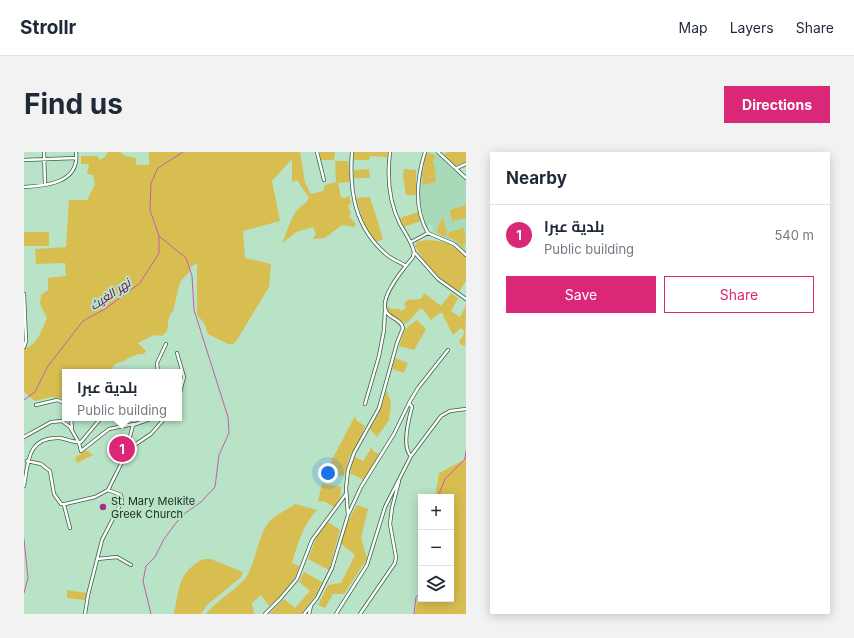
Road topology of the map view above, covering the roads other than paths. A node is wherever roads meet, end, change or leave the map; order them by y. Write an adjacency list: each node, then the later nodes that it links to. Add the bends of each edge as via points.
1 (44, 152): 9 (street)
2 (76, 152): 8 (street)
3 (317, 152): 14 (street)
4 (352, 152): 21 (street, via 354,200 359,218 370,237 386,254)
5 (390, 152): 18 (street, via 388,173 391,197 399,222)
6 (425, 152): 17 (street, via 419,172 418,191 421,214)
7 (439, 152): 12 (street)
8 (76, 158): 9 (street); 15 (street, via 69,175)
9 (44, 159): 10 (street); 15 (street)
10 (24, 160)
11 (466, 164): 12 (street)
12 (457, 168): 13 (street)
13 (466, 178)
14 (324, 180)
15 (45, 186): 16 (street)
16 (24, 187)
17 (428, 233): 18 (street); 20 (street, via 454,244)
18 (410, 242): 19 (street)
19 (414, 252): 21 (street); 23 (street, via 438,280)
20 (466, 255)
21 (406, 266): 24 (street, via 388,294)
22 (24, 294): 26 (street)
23 (466, 300)
24 (385, 310): 35 (street, via 380,349); 53 (street, via 402,324 403,328 379,408 350,464 346,478)
25 (166, 344): 29 (street, via 157,363)
26 (24, 347)
27 (448, 350): 34 (street)
28 (177, 353): 30 (street)
29 (158, 369)
30 (182, 369)
31 (182, 370): 32 (street)
32 (182, 385)
33 (62, 402): 36 (street, via 57,400)
34 (409, 403): 47 (street, via 412,405 406,441 407,451); 55 (street)
35 (365, 404)
36 (36, 405)
37 (466, 409): 47 (street, via 450,411 442,416)
38 (71, 421): 43 (street)
39 (99, 421): 45 (street, via 84,440)
40 (144, 421): 42 (street)
41 (162, 421): 46 (street, via 151,434)
42 (134, 424): 45 (street, via 109,429 81,451); 46 (street)
43 (72, 430): 44 (street, via 62,421 55,421); 45 (street)
44 (24, 437)
45 (79, 442): 48 (street, via 61,438 49,440 33,448)
46 (126, 450): 52 (street)
47 (411, 456): 50 (street)
48 (27, 461): 49 (street); 54 (street, via 41,464 50,471 54,494)
49 (24, 479): 51 (street)
50 (399, 481): 64 (street, via 382,513 367,565); 65 (street, via 390,524 395,563)
51 (24, 486)
52 (108, 490): 54 (street, via 89,499); 57 (street, via 120,495 122,500 104,534)
53 (346, 493): 55 (street); 61 (street, via 312,540 297,579)
54 (64, 504): 56 (street)
55 (348, 515): 59 (street, via 332,568)
56 (70, 528)
57 (97, 559): 58 (street, via 117,557); 60 (street)
58 (131, 565)
59 (311, 606): 62 (street); 63 (street)
60 (85, 614)
61 (264, 614)
62 (304, 614)
63 (309, 614)
64 (336, 614)
65 (360, 614)

